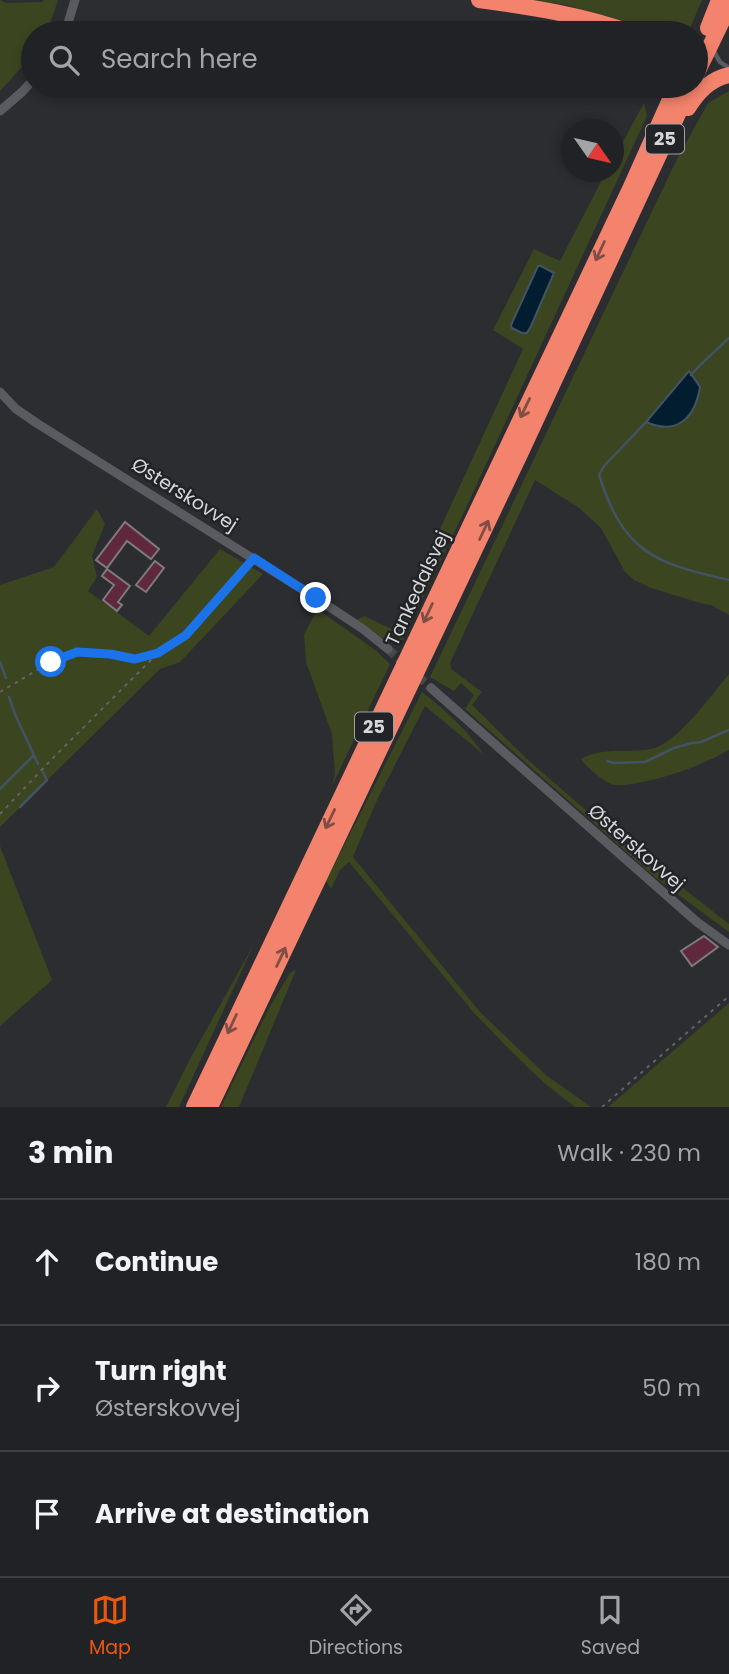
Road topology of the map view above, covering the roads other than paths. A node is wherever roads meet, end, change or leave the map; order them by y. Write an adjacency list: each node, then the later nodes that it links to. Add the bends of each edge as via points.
1 (75, 0): 5 (street)
2 (479, 0): 6 (highway)
3 (718, 0): 7 (highway); 8 (highway)
4 (729, 6): 9 (highway)
5 (69, 21)
6 (596, 21)
7 (706, 21)
8 (708, 27)
9 (715, 35): 10 (highway); 12 (lane, via 714,53)
10 (708, 47)
11 (708, 66): 12 (highway)
12 (729, 68)
13 (729, 75): 14 (highway)
14 (708, 85)
15 (21, 93): 20 (street)
16 (662, 98): 21 (highway, via 639,153)
17 (671, 98): 21 (highway, Tankedalsvej / 25)
18 (685, 98): 21 (highway, Tankedalsvej / 25)
19 (695, 98): 21 (highway, via 667,153)
20 (0, 111)
21 (635, 191): 26 (highway, Tankedalsvej / 25, one-way to 26); 27 (highway, Tankedalsvej / 25, one-way to 21, via 510,477)
22 (0, 392): 23 (street, Østerskovvej, via 38,424 254,558)
23 (388, 649)
24 (431, 688): 25 (street, Østerskovvej)
25 (729, 945)
26 (194, 1107)
27 (211, 1107)

